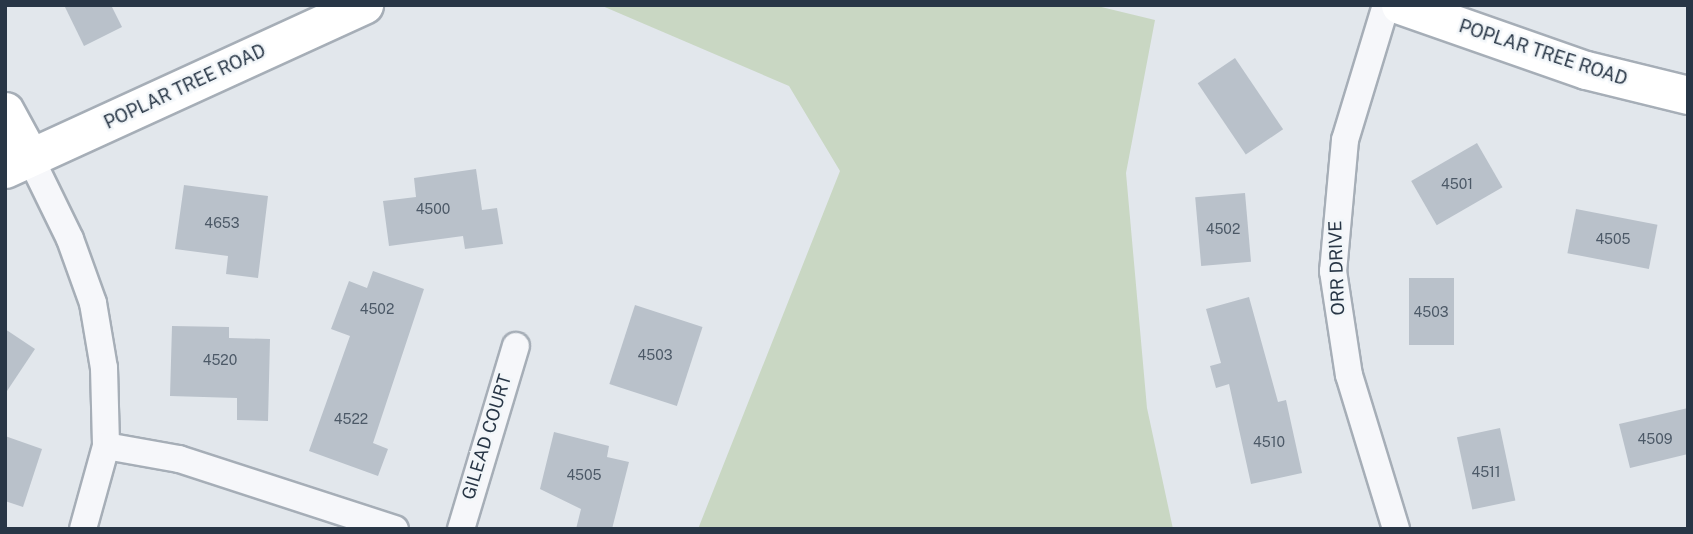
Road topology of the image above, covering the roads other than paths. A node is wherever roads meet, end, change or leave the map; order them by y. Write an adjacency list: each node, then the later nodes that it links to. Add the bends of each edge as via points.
1 (364, 5): 6 (main road, POPLAR TREE ROAD)
2 (1386, 5): 12 (street, ORR DRIVE, via 1345,140 1333,271 1349,375)
3 (1400, 5): 4 (main road, POPLAR TREE ROAD, via 1586,70)
4 (1688, 95)
5 (5, 111): 6 (main road)
6 (17, 163): 8 (street, via 71,239 93,303 104,368)
7 (516, 346): 11 (street, GILEAD COURT)
8 (106, 446): 9 (street); 10 (street, via 179,459)
9 (83, 529)
10 (395, 529)
11 (461, 529)
12 (1396, 529)

